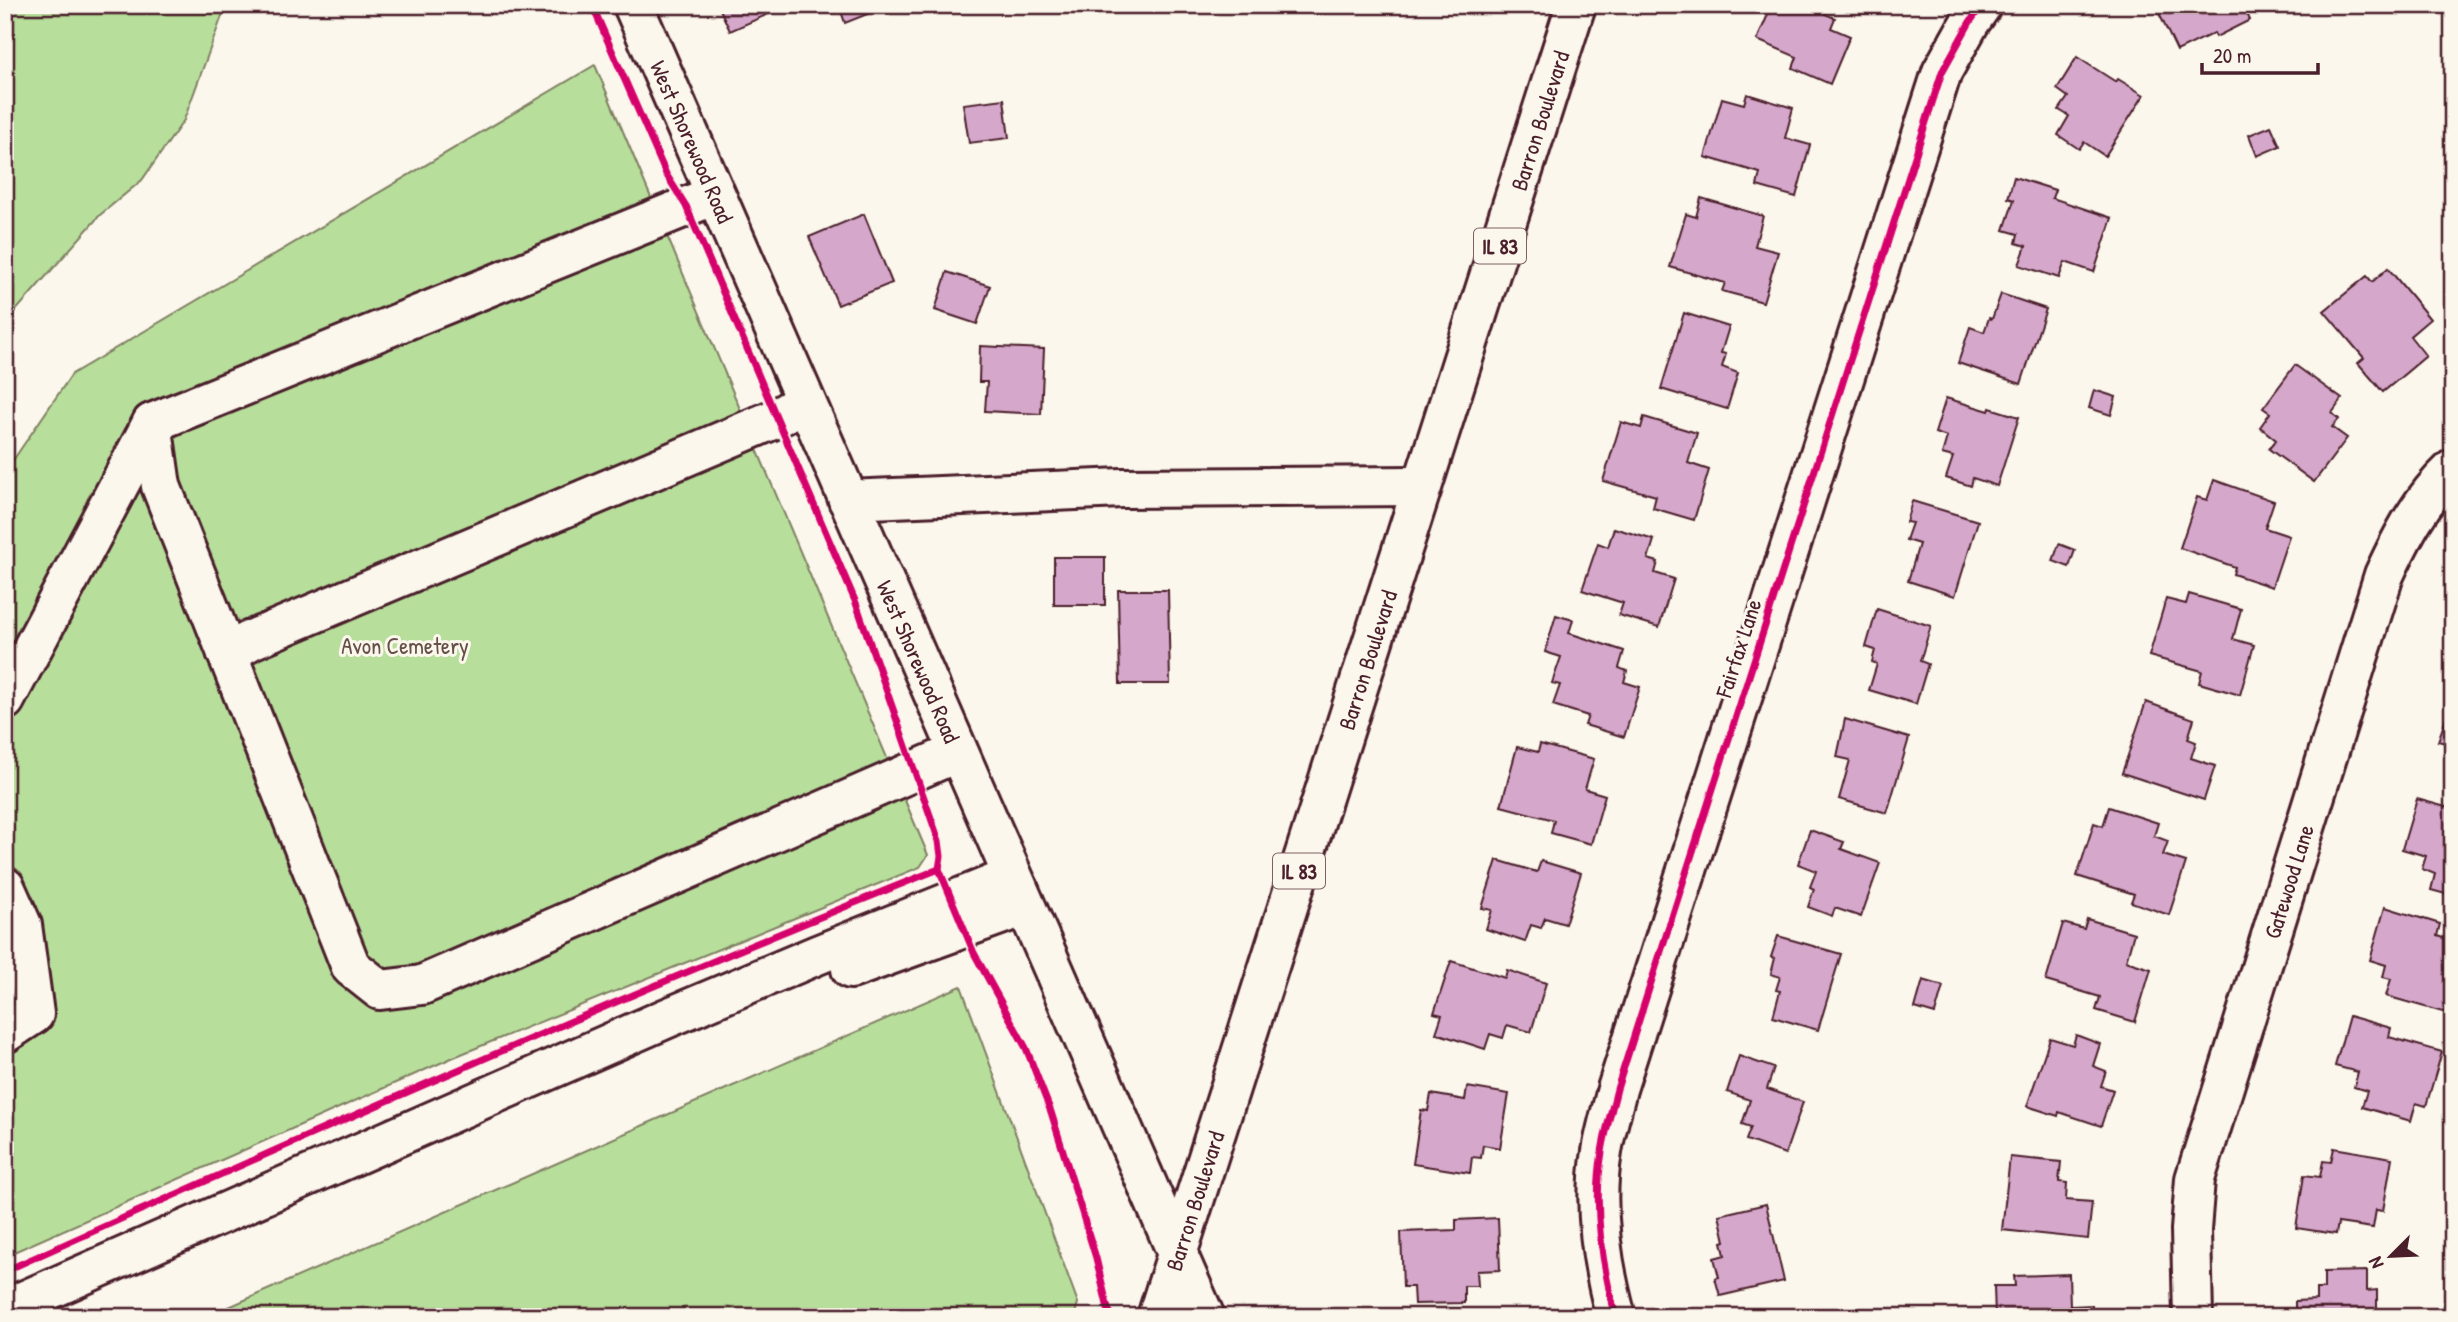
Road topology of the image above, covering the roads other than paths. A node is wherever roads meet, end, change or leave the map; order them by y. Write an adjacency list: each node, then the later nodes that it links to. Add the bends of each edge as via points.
1 (633, 5): 4 (street, West Shorewood Road)
2 (1576, 5): 8 (street, Barron Boulevard / IL 83)
3 (1982, 5): 21 (street, Fairfax Lane, via 1942,72 1617,1089 1602,1152 1599,1215 1605,1274)
4 (715, 195): 5 (street, West Shorewood Road); 6 (street)
5 (805, 401): 9 (street, West Shorewood Road); 10 (street, via 777,418)
6 (152, 423): 10 (street, via 160,486); 11 (street)
7 (2453, 469): 22 (street, Gatewood Lane, via 2406,528 2384,575 2195,1179)
8 (1421, 486): 9 (street, via 1122,488); 16 (street, Barron Boulevard / IL 83)
9 (848, 500): 12 (street, West Shorewood Road)
10 (227, 654): 12 (street, via 351,967 380,990 422,985)
11 (5, 700)
12 (958, 752): 14 (street, West Shorewood Road)
13 (5, 887): 15 (street, via 22,925 34,1014)
14 (1019, 891): 16 (street, West Shorewood Road); 17 (street, via 817,955); 18 (street, via 751,1004)
15 (5, 1034)
16 (1177, 1255): 19 (street, Barron Boulevard / IL 83); 20 (street, West Shorewood Road)
17 (5, 1309)
18 (50, 1317)
19 (1157, 1317)
20 (1206, 1317)
21 (1616, 1317)
22 (2193, 1317)

